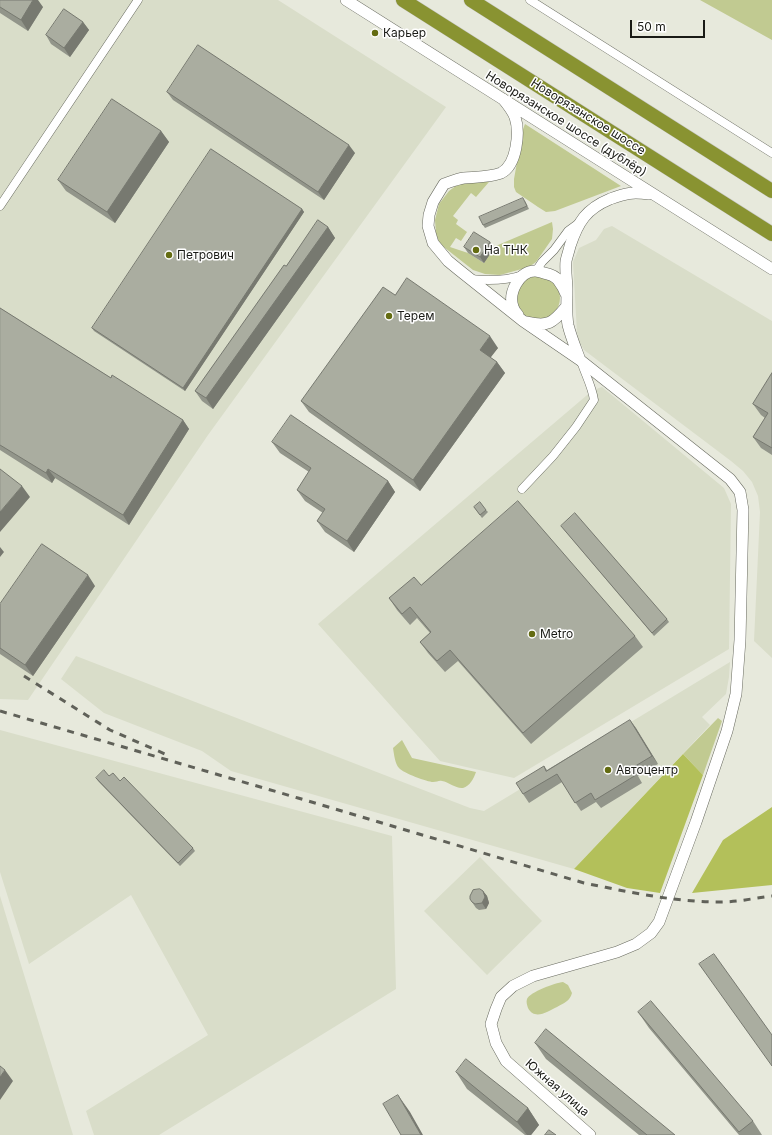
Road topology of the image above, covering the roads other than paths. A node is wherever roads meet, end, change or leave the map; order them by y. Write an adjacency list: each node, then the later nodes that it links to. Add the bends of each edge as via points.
1 (346, 0): 6 (street, Новорязанское шоссе (дублёр))
2 (403, 0): 12 (highway, Новорязанское шоссе)
3 (471, 0): 8 (highway)
4 (530, 0): 7 (street)
5 (136, 2): 10 (street)
6 (502, 99): 9 (street, Новорязанское шоссе (дублёр)); 15 (street, via 515,117 518,136 508,168 496,174 444,184 433,202 429,216 428,226 433,243 448,261)
7 (772, 153)
8 (772, 191)
9 (654, 195): 11 (street, via 637,192 624,194 600,203); 13 (street, Новорязанское шоссе (дублёр))
10 (0, 206)
11 (580, 222): 14 (street, via 568,231 554,250); 16 (street, via 566,260)
12 (772, 234)
13 (772, 269)
14 (531, 272): 15 (street, via 502,280); 16 (street, via 553,276); 18 (street, via 517,282 512,292 513,307)
15 (470, 279): 18 (street)
16 (567, 294): 17 (street)
17 (566, 307): 18 (street, via 558,318 541,325); 19 (street, via 568,326)
18 (521, 319): 19 (street)
19 (580, 360): 20 (street, via 593,390 594,400 553,456); 21 (street, Южная улица, via 730,479 740,492 743,510 740,640 736,689 727,731 659,922 651,933 636,944 533,976 513,986 501,997 492,1024 496,1043 506,1061)
20 (522, 489)
21 (590, 1135)

